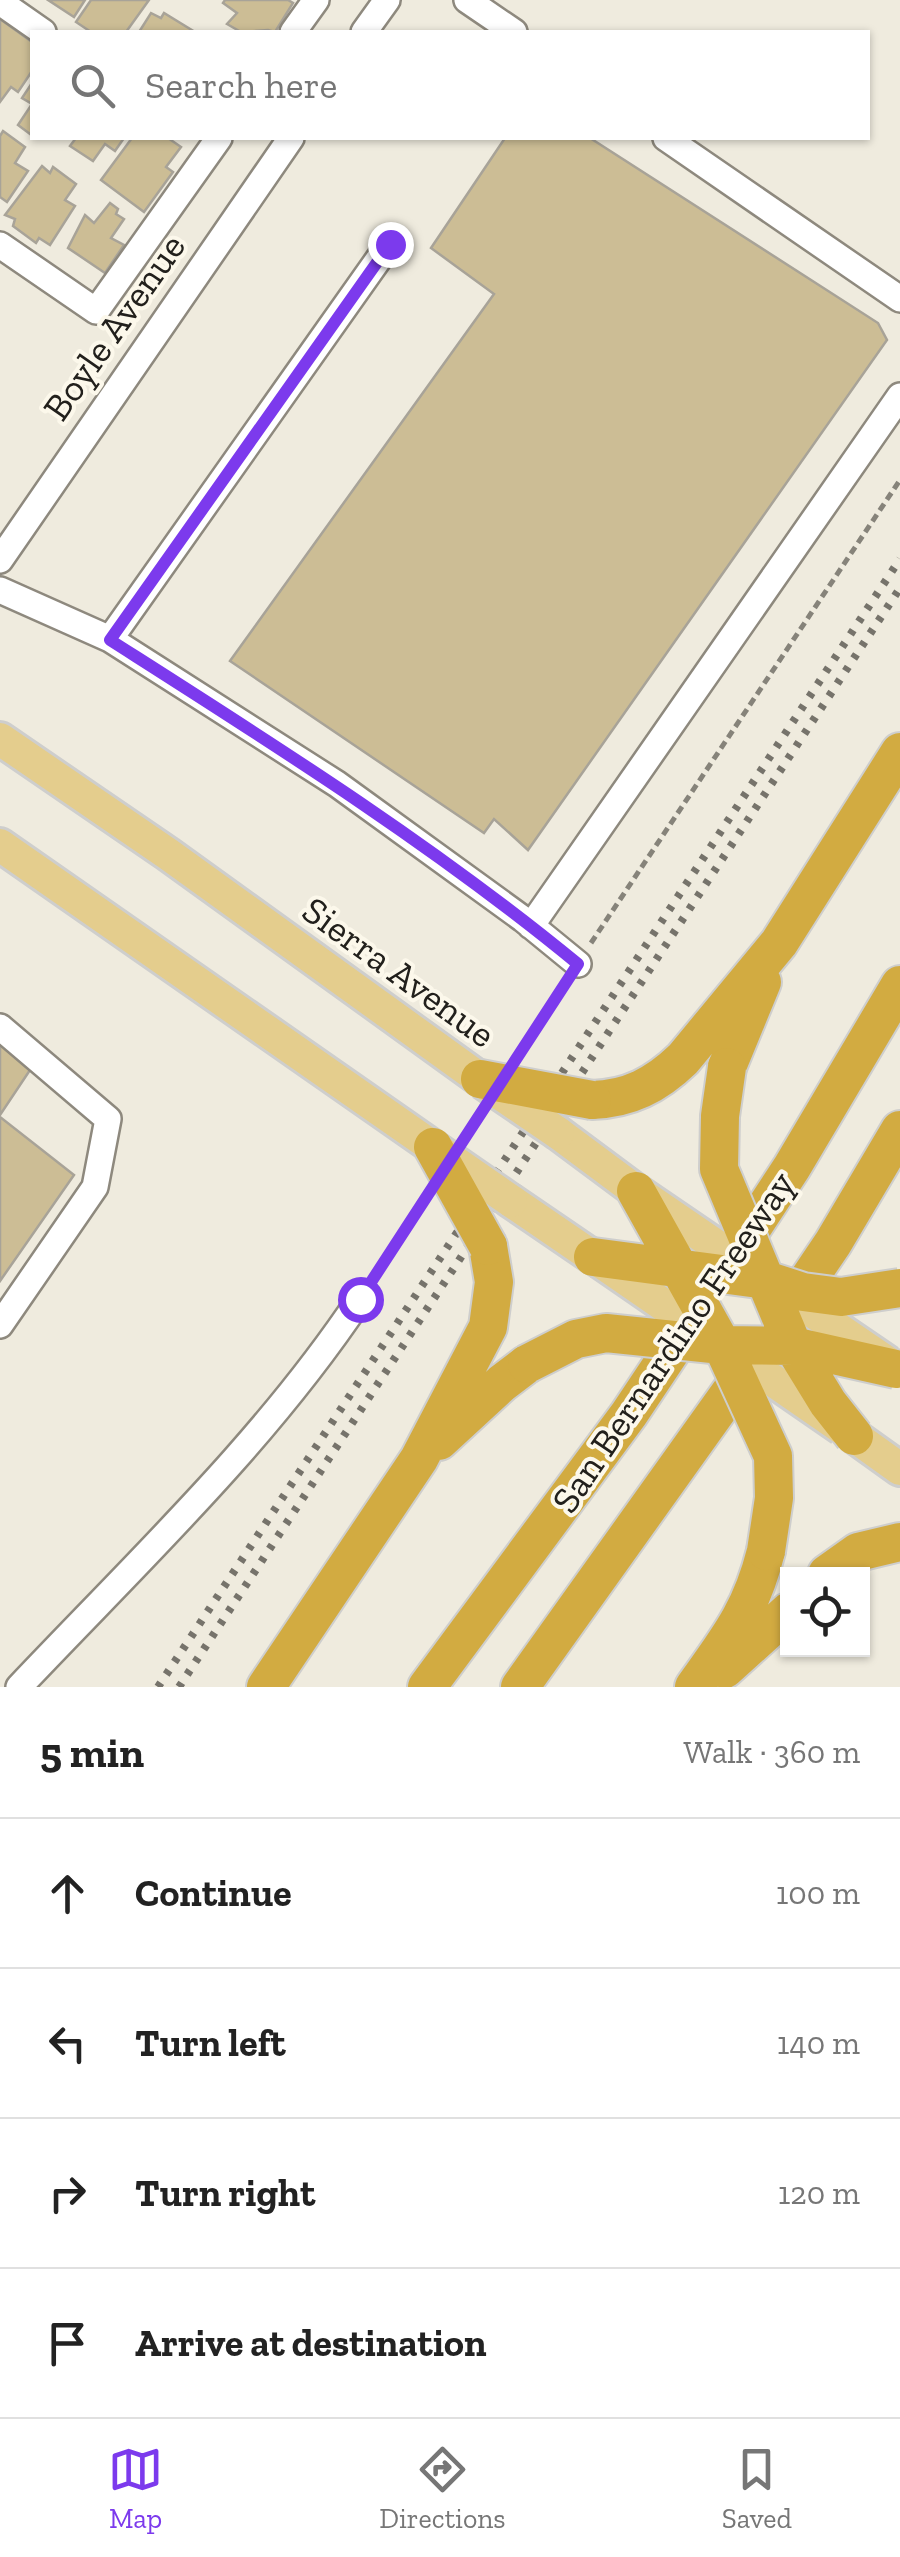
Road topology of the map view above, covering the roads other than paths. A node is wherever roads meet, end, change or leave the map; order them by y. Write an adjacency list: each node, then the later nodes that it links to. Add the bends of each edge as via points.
1 (316, 0): 6 (street)
2 (386, 0): 7 (street)
3 (467, 0): 8 (street)
4 (0, 2): 5 (street)
5 (40, 30)
6 (295, 30)
7 (365, 30)
8 (511, 30)
9 (290, 140): 16 (street, Boyle Avenue)
10 (669, 140): 14 (street)
11 (208, 142): 12 (street, via 96,312)
12 (0, 244)
13 (390, 244): 18 (street)
14 (900, 299)
15 (900, 396): 22 (street)
16 (0, 560)
17 (0, 590): 18 (street)
18 (110, 640): 22 (street, via 338,784)
19 (0, 739): 27 (main road, Sierra Avenue)
20 (900, 752): 23 (highway)
21 (0, 845): 29 (main road)
22 (531, 926): 24 (street)
23 (779, 942): 27 (highway, bridge, via 668,1074 629,1096 592,1100); 33 (highway, bridge, via 728,1067 720,1116 719,1170)
24 (578, 964)
25 (900, 985): 48 (highway, San Bernardino Freeway, via 792,1167 630,1414)
26 (0, 1027): 36 (street, via 108,1120 95,1187)
27 (494, 1081): 30 (main road, Sierra Avenue, bridge)
28 (900, 1130): 49 (highway, San Bernardino Freeway, via 754,1359)
29 (442, 1159): 31 (main road, bridge); 41 (highway, bridge, via 488,1246 494,1282 488,1327)
30 (636, 1192): 32 (highway, bridge); 33 (main road, Sierra Avenue, bridge)
31 (593, 1257): 32 (highway, bridge); 37 (main road, bridge)
32 (683, 1270): 33 (highway, bridge); 37 (highway, bridge)
33 (766, 1280): 34 (highway, bridge, via 841,1297); 38 (highway, bridge); 39 (main road, Sierra Avenue, bridge)
34 (900, 1288)
35 (360, 1299): 46 (street, via 268,1426)
36 (0, 1325)
37 (722, 1345): 38 (highway, bridge); 40 (main road, bridge); 41 (highway, bridge, via 606,1333 576,1339 502,1383); 50 (highway, bridge, via 773,1456 774,1498 756,1592)
38 (793, 1346): 39 (highway, bridge); 40 (highway, bridge)
39 (898, 1370)
40 (854, 1436): 42 (main road)
41 (419, 1459): 47 (highway)
42 (900, 1468)
43 (900, 1542): 44 (highway, via 858,1552)
44 (837, 1567)
45 (780, 1619): 51 (highway)
46 (18, 1687)
47 (266, 1687)
48 (428, 1687)
49 (520, 1687)
50 (694, 1687)
51 (704, 1687)

